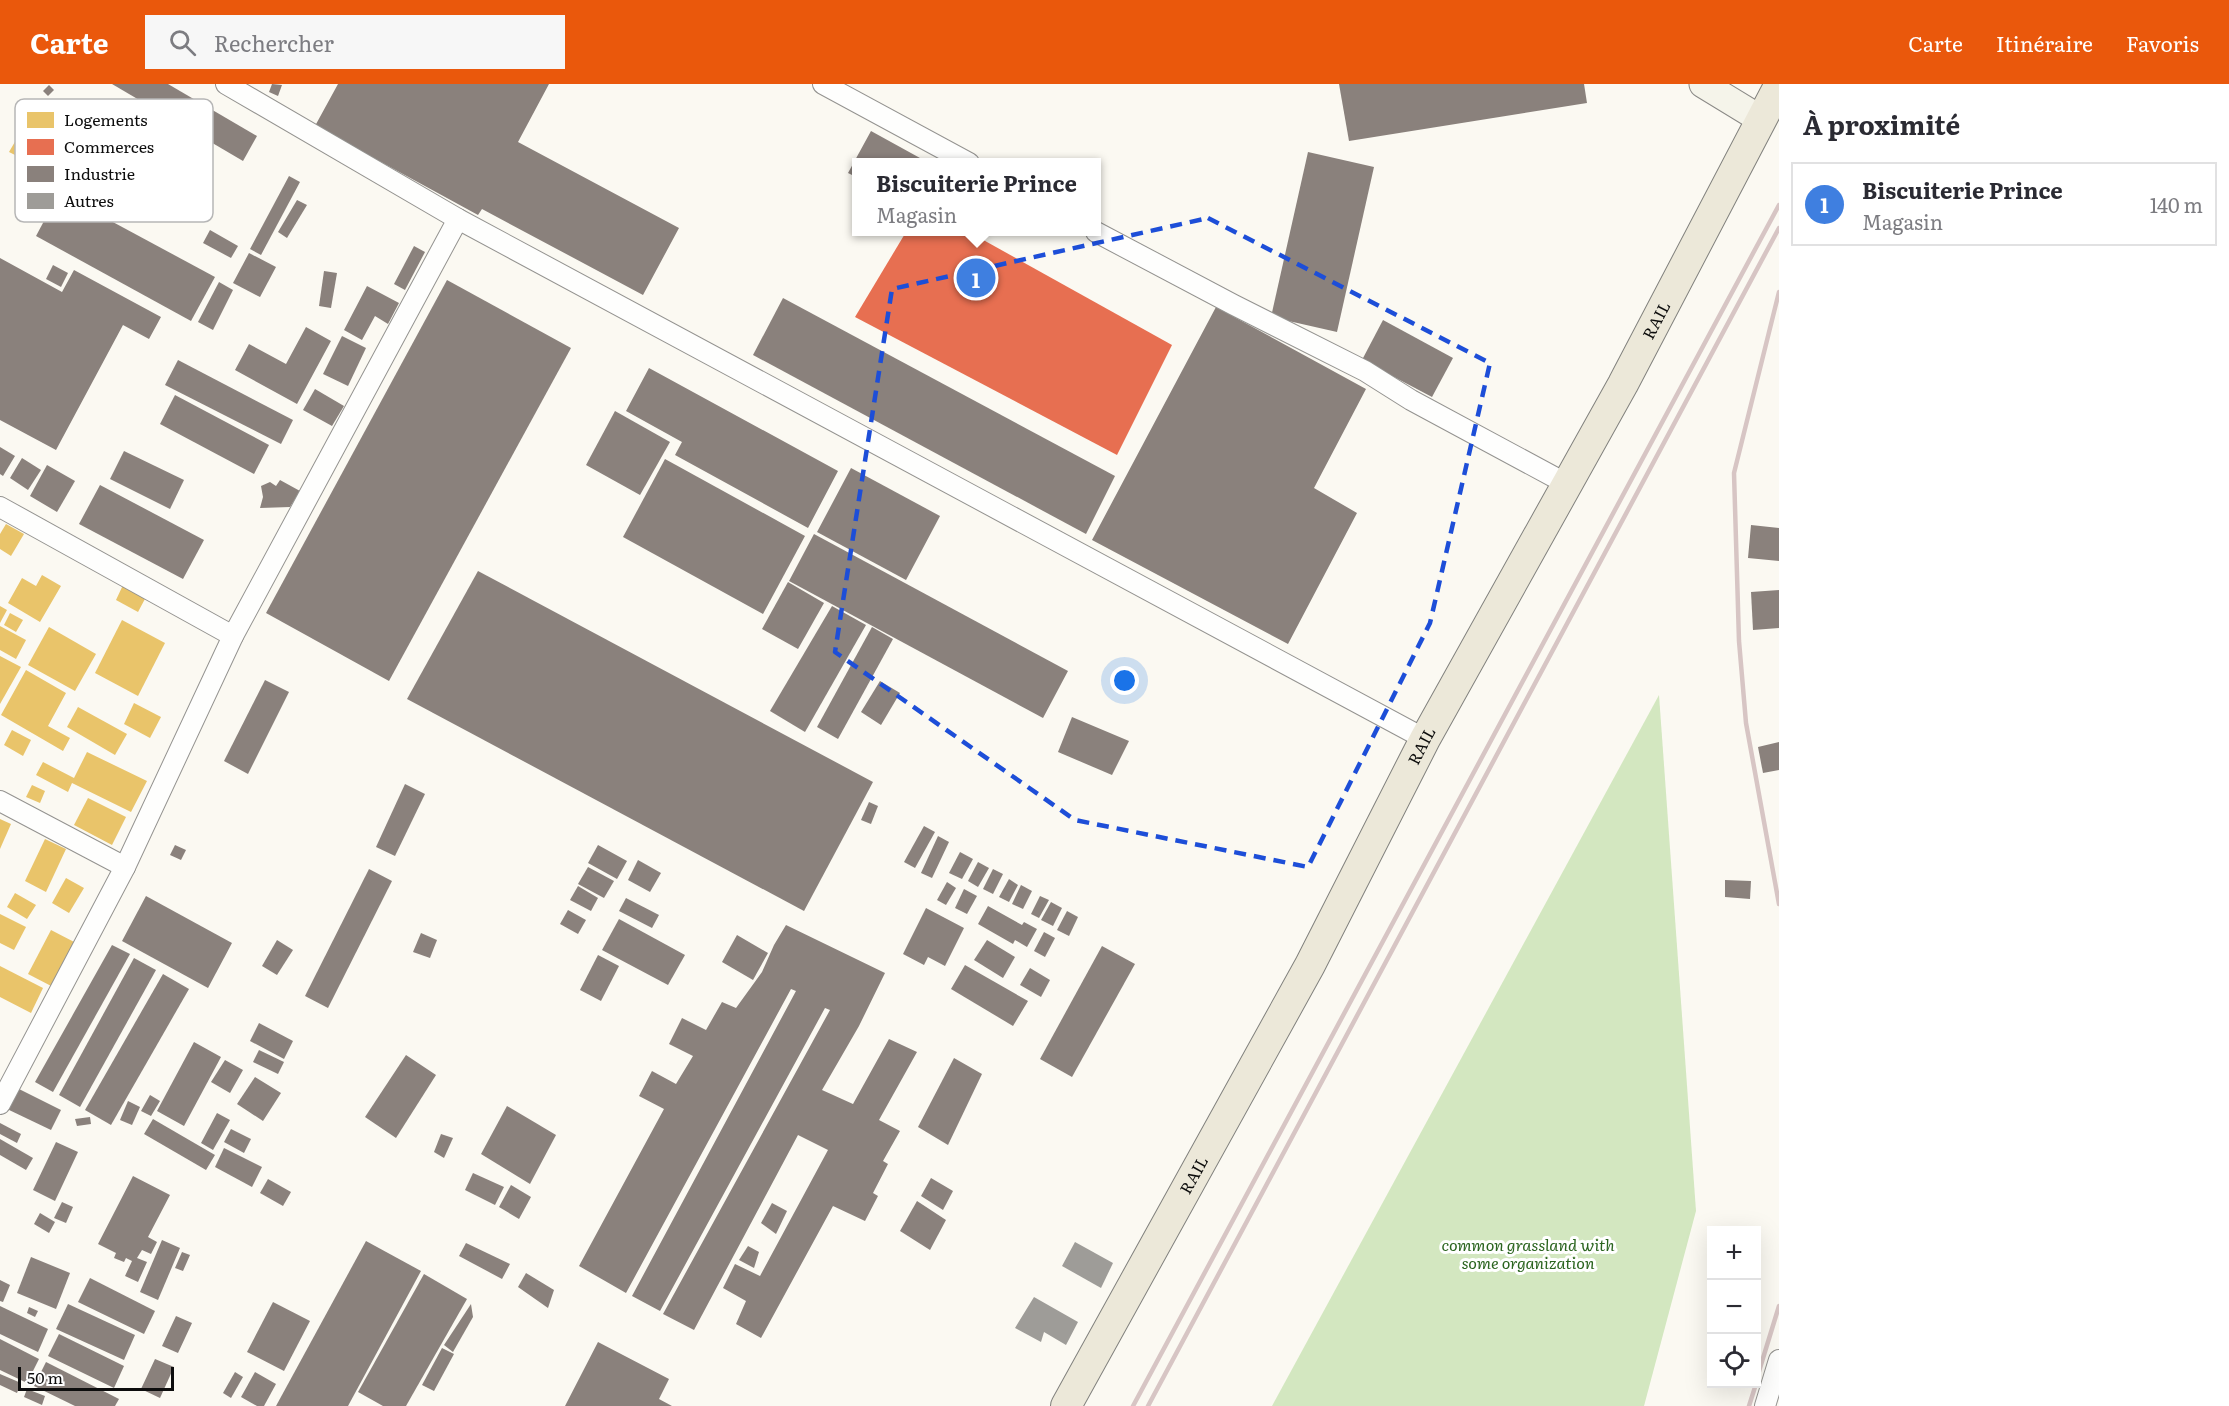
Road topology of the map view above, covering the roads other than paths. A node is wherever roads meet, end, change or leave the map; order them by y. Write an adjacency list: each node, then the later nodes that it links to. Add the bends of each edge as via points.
1 (226, 84): 7 (street)
2 (823, 84): 6 (street)
3 (1703, 84): 5 (street)
4 (1779, 86): 5 (main road, RAIL)
5 (1762, 120): 9 (main road, RAIL)
6 (962, 158)
7 (458, 219): 11 (street); 12 (street)
8 (1101, 234): 9 (street, via 1355,366)
9 (1567, 484): 12 (main road, RAIL)
10 (0, 507): 11 (street)
11 (233, 636): 14 (street)
12 (1425, 739): 17 (main road, RAIL, via 1310,965)
13 (0, 801): 14 (street)
14 (125, 867): 15 (street)
15 (0, 1104)
16 (1779, 1360): 18 (street)
17 (1066, 1406)
18 (1765, 1406)

